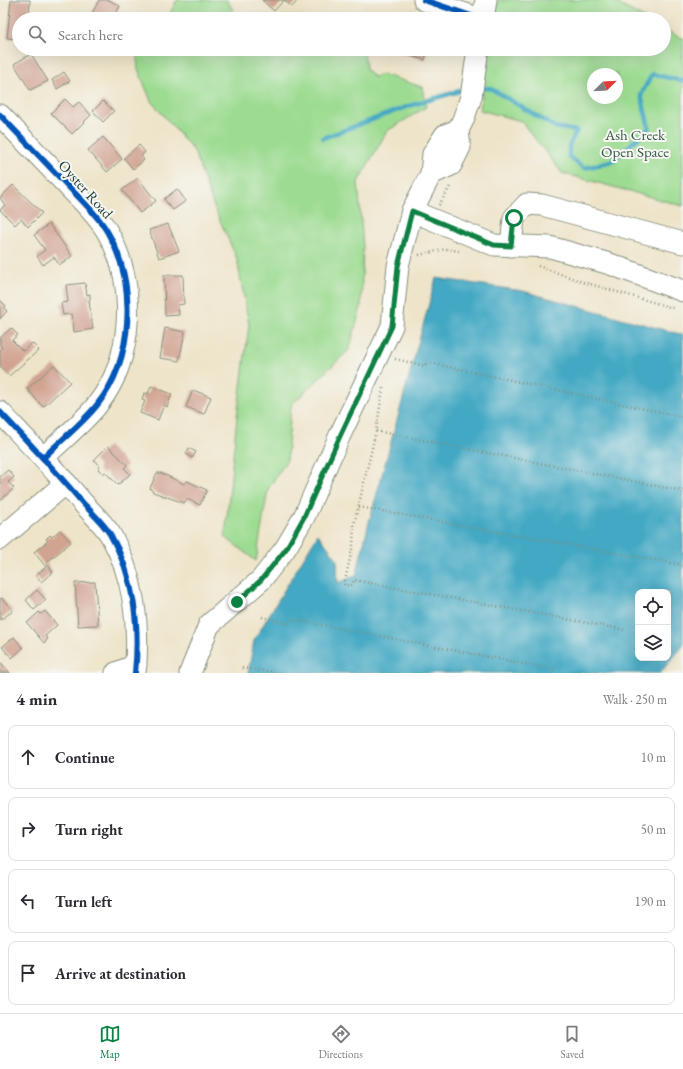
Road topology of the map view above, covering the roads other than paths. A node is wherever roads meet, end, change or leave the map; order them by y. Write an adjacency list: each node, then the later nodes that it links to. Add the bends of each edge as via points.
1 (424, 0): 3 (street)
2 (486, 0): 4 (street)
3 (460, 12)
4 (483, 12)
5 (477, 56): 7 (street, via 473,88 464,120 458,130 460,147 451,165 431,174)
6 (0, 115): 12 (street, Oyster Road, via 90,209 108,233 117,253 127,296 127,330 120,361 109,386 98,405)
7 (412, 211): 9 (street, via 494,245); 17 (street, via 398,266 392,326 304,517 286,549 261,580 209,625)
8 (683, 243): 9 (street, via 542,205 527,204 514,218)
9 (511, 246): 10 (street, via 550,247 610,264)
10 (681, 300)
11 (0, 412): 12 (street)
12 (43, 458): 13 (street)
13 (66, 483): 14 (street); 15 (street, via 109,534 123,563 132,594)
14 (0, 539)
15 (135, 669): 16 (street)
16 (116, 673)
17 (190, 673)

